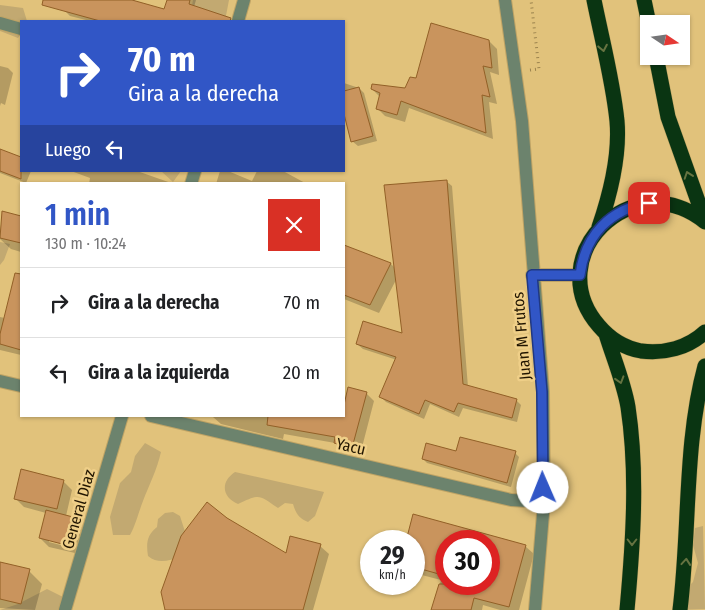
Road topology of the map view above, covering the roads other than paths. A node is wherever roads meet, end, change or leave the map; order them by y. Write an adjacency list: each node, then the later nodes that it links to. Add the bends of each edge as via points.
1 (244, 0): 6 (street)
2 (505, 0): 12 (street, Juan M Frutos, via 522,121)
3 (594, 0): 11 (highway, one-way to 11, via 617,122 608,202)
4 (644, 0): 5 (highway)
5 (647, 15)
6 (238, 20)
7 (0, 23): 8 (street)
8 (20, 29)
9 (658, 65): 10 (highway, one-way to 9, via 668,117)
10 (705, 221): 11 (highway, via 684,208 649,203 626,208)
11 (598, 230): 13 (highway, via 585,251)
12 (532, 275): 13 (street); 21 (street, Juan M Frutos, via 542,392)
13 (580, 275): 15 (highway, via 589,312)
14 (705, 332): 15 (highway, via 676,349 651,352 626,346)
15 (606, 334): 24 (highway, one-way to 24, via 628,406 632,462 632,556)
16 (705, 366): 25 (highway, one-way to 16, via 694,420)
17 (0, 381): 18 (street)
18 (20, 386)
19 (122, 417): 22 (street, General Diaz)
20 (155, 417): 21 (street, Yacu, via 511,500)
21 (544, 502): 23 (street, Juan M Frutos)
22 (65, 610)
23 (535, 610)
24 (627, 610)
25 (680, 610)

